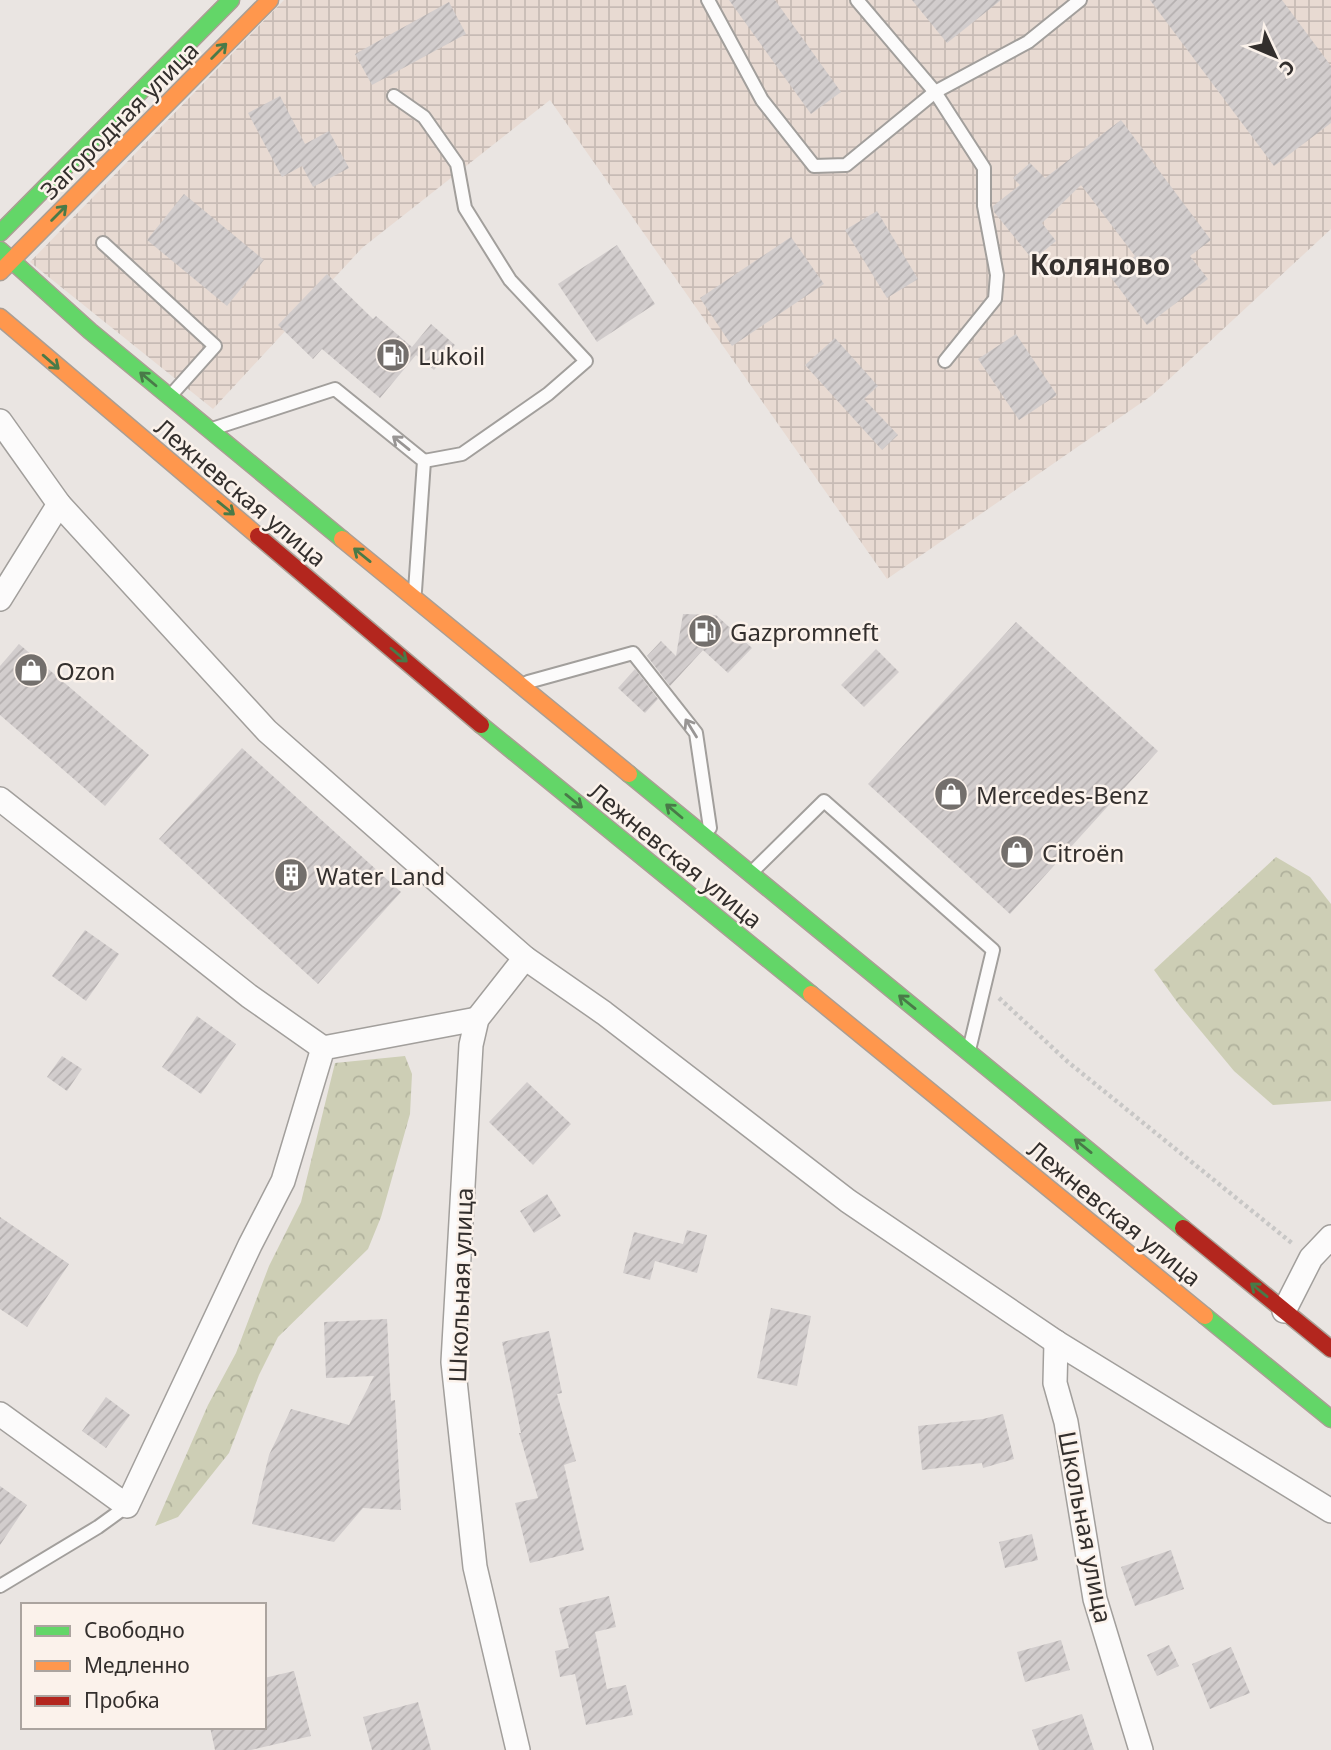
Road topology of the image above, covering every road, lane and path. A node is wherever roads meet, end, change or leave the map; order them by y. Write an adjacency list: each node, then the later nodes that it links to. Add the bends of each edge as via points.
1 (231, 0): 8 (main road, Загородная улица)
2 (270, 0): 10 (main road, Загородная улица, one-way to 2)
3 (708, 0): 6 (lane, via 762,100 814,166 846,165)
4 (857, 0): 6 (lane)
5 (1080, 0): 6 (lane, via 1028,42)
6 (935, 92): 12 (lane, via 984,168 984,206 997,275 995,299)
7 (394, 96): 16 (lane, via 424,117 457,164 465,208 510,280 586,361 548,394 462,454)
8 (0, 233)
9 (103, 243): 13 (lane, via 215,346)
10 (4, 261): 13 (main road, Лежневская улица, one-way to 10)
11 (0, 317): 35 (main road, Лежневская улица, one-way to 35, via 464,711)
12 (946, 361)
13 (170, 397): 15 (main road, Лежневская улица)
14 (0, 421): 17 (street)
15 (209, 429): 16 (lane, one-way to 15, via 335,389); 18 (main road, Лежневская улица, one-way to 15)
16 (424, 461): 18 (lane)
17 (59, 504): 19 (street); 24 (street, via 267,731)
18 (415, 598): 20 (main road, Лежневская улица)
19 (0, 599)
20 (521, 684): 22 (main road, Лежневская улица, one-way to 20); 22 (lane, one-way to 20, via 696,733 633,653)
21 (0, 799): 27 (street, via 249,996)
22 (712, 842): 23 (main road, Лежневская улица)
23 (750, 874): 25 (lane, via 824,801 993,950); 28 (main road, Лежневская улица, one-way to 23)
24 (525, 958): 26 (street, Школьная улица); 32 (street, via 604,1013 848,1201)
25 (986, 986): 28 (lane); 30 (path, via 1068,1062)
26 (477, 1019): 27 (street); 39 (street, Школьная улица, via 471,1045 453,1362 475,1567)
27 (323, 1048): 36 (street, via 283,1181)
28 (969, 1053): 31 (main road, Лежневская улица, one-way to 28)
29 (1331, 1237): 30 (street)
30 (1311, 1258): 31 (street)
31 (1284, 1311): 33 (main road, Лежневская улица)
32 (1056, 1342): 37 (street); 40 (street, Школьная улица, via 1055,1383 1066,1422 1095,1599)
33 (1331, 1349)
34 (0, 1414): 36 (street)
35 (1331, 1419)
36 (127, 1506): 38 (lane)
37 (1331, 1511)
38 (0, 1586)
39 (517, 1750)
40 (1140, 1750)

